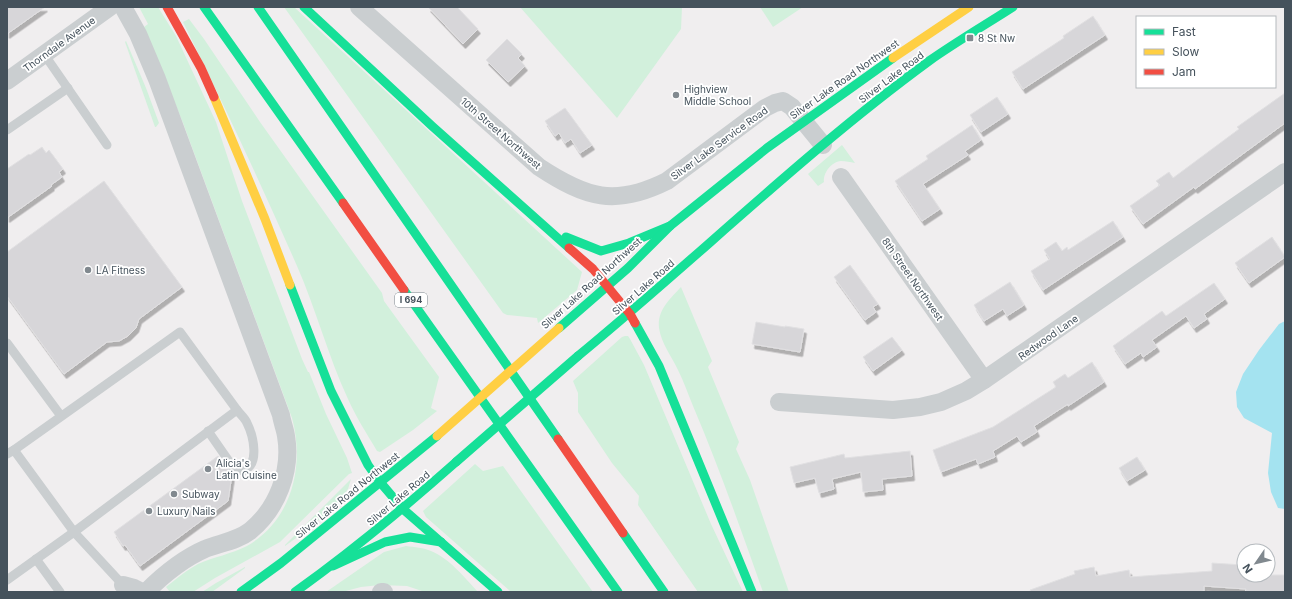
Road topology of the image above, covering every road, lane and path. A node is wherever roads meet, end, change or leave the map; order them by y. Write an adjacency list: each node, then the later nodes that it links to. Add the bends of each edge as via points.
1 (110, 7): 10 (street, Thorndale Avenue)
2 (123, 7): 41 (street, via 138,34 157,79 281,415 287,446 286,468 273,505 249,532 186,559)
3 (167, 7): 31 (main road, via 201,68 220,109 331,391 368,465)
4 (204, 7): 47 (main road, I 694)
5 (258, 7): 48 (main road)
6 (304, 7): 21 (main road, via 432,126)
7 (360, 7): 19 (street, 10th Street Northwest, via 539,167 561,182 591,194 612,196 628,195)
8 (969, 7): 13 (main road, Silver Lake Road Northwest)
9 (1013, 7): 16 (main road, Silver Lake Road, via 920,67)
10 (44, 54): 11 (street, Thorndale Avenue); 12 (lane)
11 (7, 81)
12 (68, 88): 14 (lane); 15 (lane)
13 (804, 121): 16 (street, Silver Lake Service Road); 19 (street, Silver Lake Service Road, via 783,101 775,103); 20 (main road, Silver Lake Road Northwest)
14 (7, 130)
15 (108, 145)
16 (823, 146): 23 (main road, Silver Lake Road)
17 (1285, 172): 25 (street, Redwood Lane)
18 (841, 177): 25 (street, 8th Street Northwest)
19 (667, 181)
20 (670, 226): 21 (main road, via 629,243 601,251); 22 (main road, Silver Lake Road Northwest)
21 (552, 231): 22 (main road)
22 (608, 286): 23 (main road); 31 (main road, Silver Lake Road Northwest, bridge, via 437,436)
23 (630, 314): 32 (main road, Silver Lake Road, bridge, via 578,356); 49 (main road, via 659,366)
24 (7, 343): 28 (lane)
25 (984, 380): 26 (street, Redwood Lane, via 966,392 941,402 893,410)
26 (779, 402)
27 (237, 410): 28 (lane, via 180,332); 29 (lane); 29 (lane, via 247,422 250,432 254,453 250,467 242,470 234,467)
28 (62, 416): 30 (lane)
29 (208, 431): 33 (lane)
30 (10, 452): 33 (lane)
31 (380, 482): 32 (main road); 42 (main road, Silver Lake Road Northwest, via 281,563)
32 (403, 509): 34 (main road); 36 (main road, Silver Lake Road)
33 (74, 532): 35 (lane); 38 (lane)
34 (441, 542): 36 (main road, via 410,537 385,542); 46 (main road)
35 (36, 559): 37 (lane); 39 (lane)
36 (333, 566): 43 (main road, Silver Lake Road)
37 (7, 580)
38 (124, 589): 40 (street, via 134,588)
39 (58, 591)
40 (142, 592)
41 (146, 592)
42 (241, 592)
43 (295, 592)
44 (381, 592): 45 (street)
45 (384, 592)
46 (498, 592)
47 (618, 592)
48 (664, 592)
49 (752, 592)

